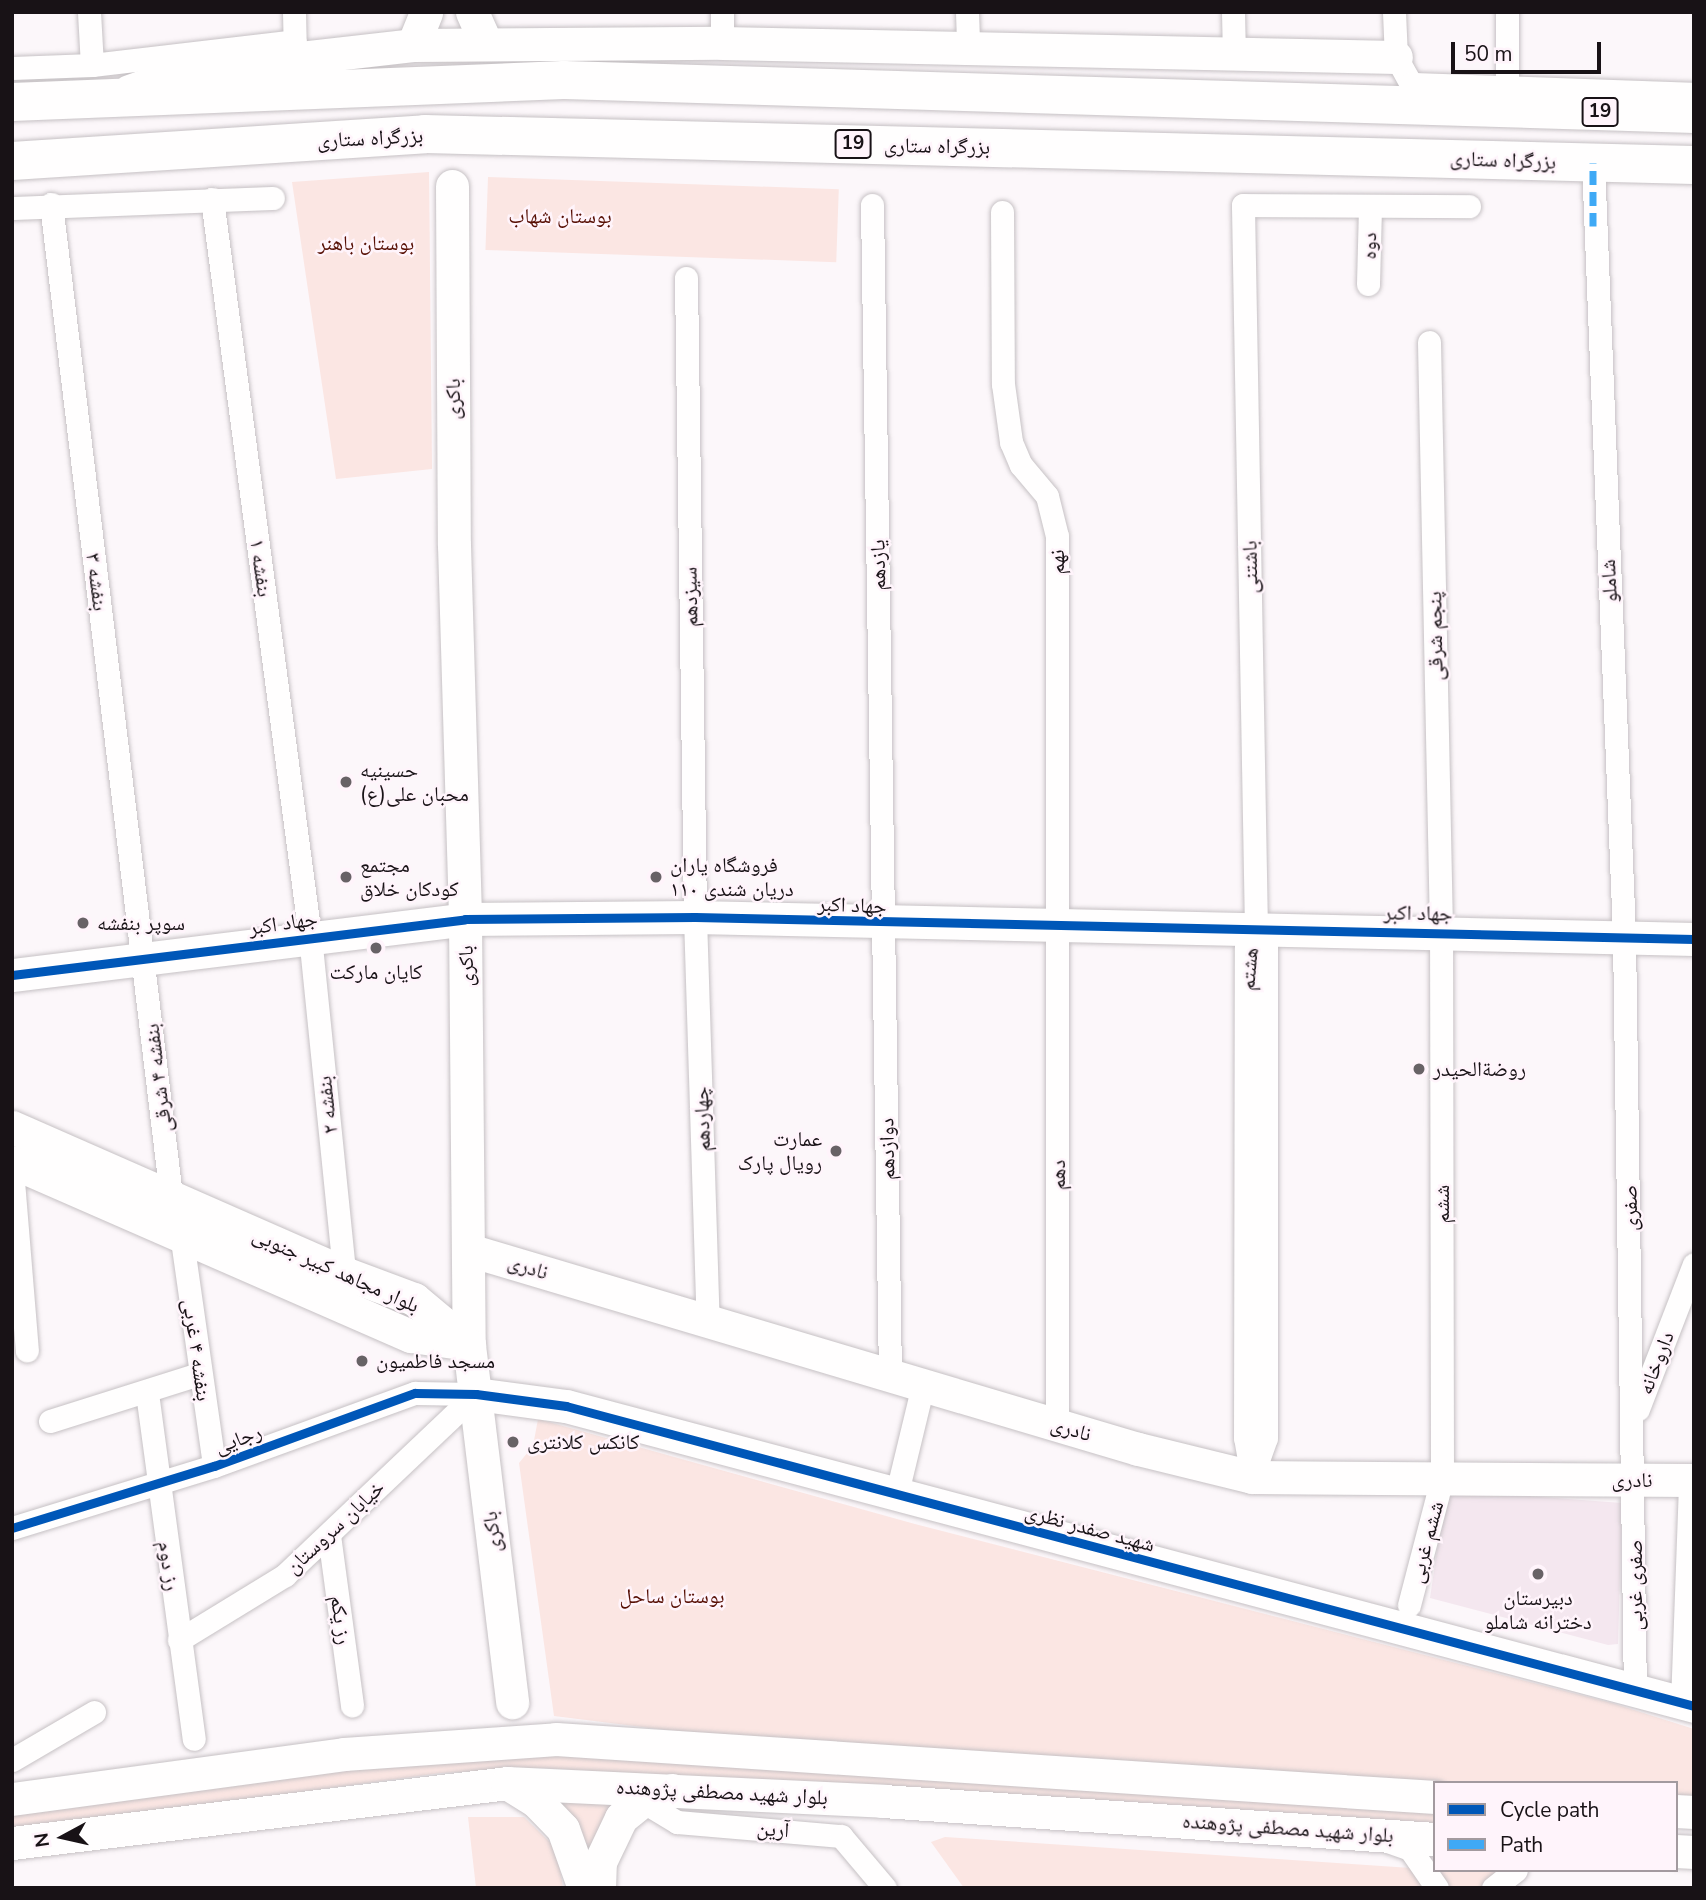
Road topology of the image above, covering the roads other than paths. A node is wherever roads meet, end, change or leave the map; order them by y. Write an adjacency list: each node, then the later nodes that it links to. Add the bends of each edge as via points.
1 (89, 12): 17 (street)
2 (294, 12): 13 (street)
3 (426, 12): 11 (street)
4 (472, 12): 10 (street)
5 (967, 12): 12 (street)
6 (1233, 12): 14 (street)
7 (1394, 12): 15 (street)
8 (1507, 12): 18 (street)
9 (722, 28): 10 (street); 12 (street)
10 (486, 43): 11 (street)
11 (413, 45): 13 (street)
12 (968, 49): 14 (street)
13 (295, 51): 17 (street)
14 (1234, 55): 15 (street)
15 (1396, 57): 18 (street, via 1411,84)
16 (12, 68): 17 (street)
17 (101, 81): 20 (highway, 19); 21 (highway, 19, via 564,80 971,96)
18 (1507, 87): 19 (street)
19 (1694, 94)
20 (12, 102)
21 (1694, 114)
22 (12, 161): 23 (highway, بزرگراه ستاری / 19, via 425,134)
23 (1593, 163): 24 (highway, بزرگراه ستاری / 19); 44 (street, شاملو)
24 (1694, 165)
25 (452, 186): 38 (street, باکری, via 454,545)
26 (273, 198): 27 (street)
27 (212, 200): 28 (street); 43 (street, بنفشه ۱)
28 (51, 204): 31 (street); 46 (street, بنفشه ۳)
29 (872, 205): 39 (street, یازدهم)
30 (1469, 206): 32 (street)
31 (12, 208)
32 (1370, 209): 35 (street, دوه); 41 (street, باشتنی, via 1243,205)
33 (1002, 212): 40 (street, نهم, via 1003,384 1011,442 1021,464 1047,496 1057,536)
34 (686, 278): 37 (street, سیزدهم)
35 (1368, 284)
36 (1429, 342): 42 (street, پنجم شرقی)
37 (695, 917): 38 (street, جهاد اکبر); 39 (street, جهاد اکبر); 56 (street, چهاردهم)
38 (465, 919): 43 (street, جهاد اکبر); 53 (street, باکری)
39 (884, 924): 40 (street, جهاد اکبر); 60 (street, دوازدهم)
40 (1059, 926): 41 (street, جهاد اکبر); 66 (street, دهم)
41 (1256, 930): 42 (street, جهاد اکبر); 68 (street, هشتم, via 1246,961 1245,1438)
42 (1441, 930): 44 (street, جهاد اکبر); 69 (street, ششم)
43 (310, 936): 46 (street, جهاد اکبر); 55 (street, بنفشه ۲)
44 (1624, 936): 45 (street, جهاد اکبر); 65 (street, صفری)
45 (1694, 939)
46 (144, 960): 47 (street, جهاد اکبر); 51 (street, بنفشه ۴ شرقی)
47 (12, 975)
48 (12, 1127): 51 (street, بلوار مجاهد کبیر جنوبی)
49 (12, 1162): 52 (street, بلوار مجاهد کبیر جنوبی)
50 (12, 1169): 58 (street)
51 (172, 1196): 55 (street, بلوار مجاهد کبیر جنوبی)
52 (181, 1233): 57 (street, بلوار مجاهد کبیر جنوبی, via 411,1336); 59 (street, بنفشه ۴ غربی)
53 (469, 1250): 56 (street, نادری); 57 (street, باکری)
54 (1694, 1264): 65 (street, داروخانه)
55 (344, 1273): 57 (street, بلوار مجاهد کبیر جنوبی, via 414,1299)
56 (708, 1321): 60 (street, نادری)
57 (469, 1345): 63 (street, باکری)
58 (27, 1350)
59 (199, 1374): 62 (street); 67 (street, بنفشه ۴ غربی)
60 (890, 1375): 61 (street, نادری)
61 (923, 1385): 66 (street, نادری); 70 (street)
62 (147, 1393): 64 (street); 73 (street, رز دوم)
63 (476, 1394): 67 (street, رجایی, via 415,1393); 75 (street, خیابان سروستان); 78 (street, شهید صفدر نظری, via 566,1406); 79 (street, باکری)
64 (50, 1421)
65 (1634, 1422): 71 (street, صفری)
66 (1057, 1425): 68 (street, نادری)
67 (215, 1466): 73 (street, رجایی)
68 (1252, 1477): 69 (street, نادری)
69 (1442, 1478): 71 (street, نادری); 76 (street, ششم غربی)
70 (900, 1480)
71 (1635, 1480): 72 (street, نادری); 78 (street, صفری غربی)
72 (1692, 1480): 81 (street)
73 (157, 1483): 74 (street, رجایی); 77 (street, رز دوم)
74 (12, 1528)
75 (329, 1535): 77 (street, خیابان سروستان, via 285,1575); 80 (street, رز یکم)
76 (1409, 1605)
77 (179, 1640): 83 (street, رز دوم)
78 (1635, 1690): 81 (street, شهید صفدر نظری)
79 (512, 1702)
80 (352, 1705)
81 (1688, 1705)
82 (94, 1712): 84 (street)
83 (194, 1739)
84 (12, 1760)
85 (507, 1783): 86 (street, بلوار شهید مصطفی پژوهنده); 92 (street, بلوار شهید مصطفی پژوهنده); 94 (street, via 537,1802 563,1829)
86 (673, 1790): 89 (street); 90 (street, بلوار شهید مصطفی پژوهنده)
87 (1433, 1797): 88 (street, بلوار شهید مصطفی پژوهنده, via 556,1739 344,1754)
88 (12, 1799)
89 (642, 1801): 95 (street, via 621,1818 608,1839); 96 (street, آرین, via 677,1822 841,1836)
90 (1363, 1833): 91 (street, بلوار شهید مصطفی پژوهنده); 97 (street, via 1410,1849)
91 (1433, 1839)
92 (12, 1843)
93 (1513, 1872): 98 (street)
94 (584, 1888)
95 (599, 1888)
96 (885, 1888)
97 (1437, 1888)
98 (1493, 1888)

